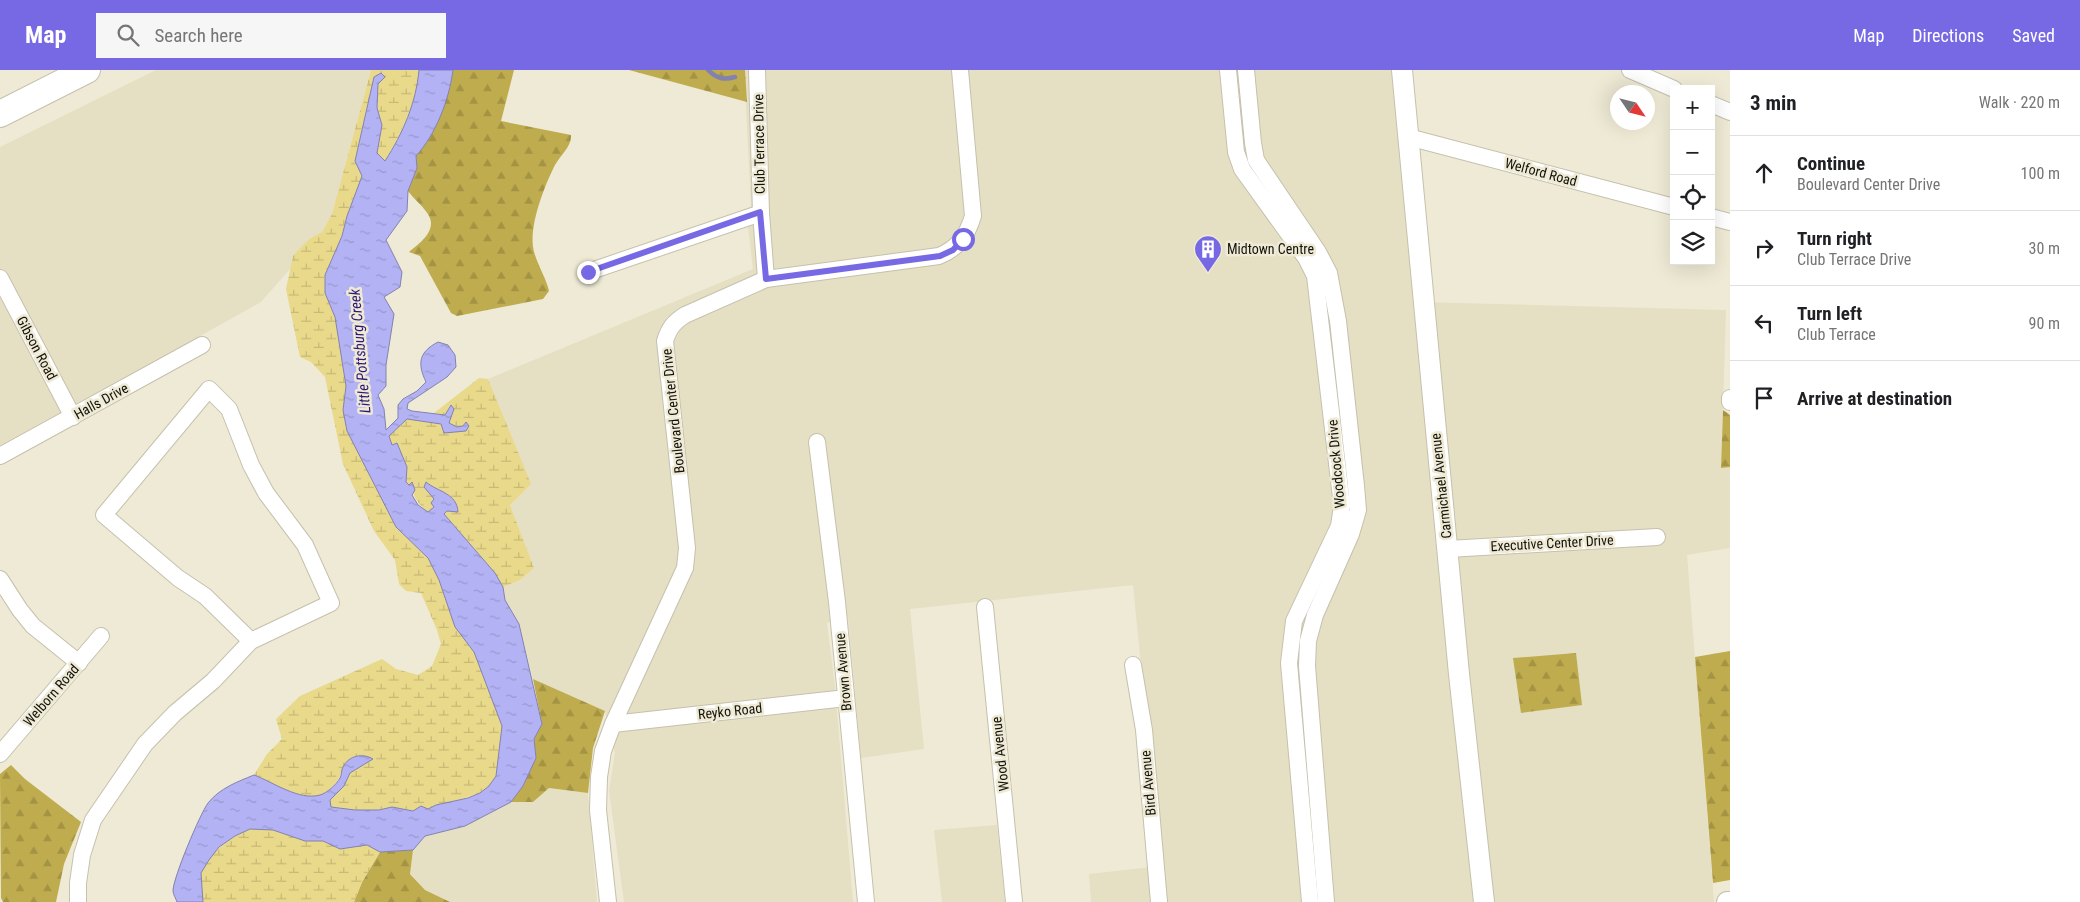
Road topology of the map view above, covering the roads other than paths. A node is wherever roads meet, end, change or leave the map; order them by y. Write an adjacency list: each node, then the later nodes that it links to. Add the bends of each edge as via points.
1 (87, 70): 11 (highway)
2 (757, 70): 14 (street, Club Terrace Drive)
3 (960, 70): 19 (street, Boulevard Center Drive, via 973,216 969,228 953,250 940,256)
4 (1228, 70): 42 (street, Woodcock Drive, via 1236,152 1242,170 1306,258 1315,276 1341,498 1339,526 1294,621 1289,663)
5 (1246, 70): 43 (street, Woodcock Drive, via 1256,160 1329,273 1338,320 1356,486 1358,510 1351,534 1316,615 1308,645)
6 (1402, 70): 12 (street, Carmichael Avenue)
7 (1630, 70): 8 (street)
8 (1670, 87)
9 (1715, 106): 10 (street)
10 (1730, 112)
11 (0, 114)
12 (1408, 136): 13 (street, Welford Road); 27 (street, Carmichael Avenue)
13 (1670, 206)
14 (760, 212): 17 (street); 19 (street, Club Terrace Drive)
15 (1715, 218): 16 (street)
16 (1730, 222)
17 (588, 272)
18 (0, 278): 23 (street, Gibson Road)
19 (766, 279): 35 (street, Boulevard Center Drive, via 686,315 669,329 665,341 687,548 685,568)
20 (202, 344): 23 (street, Halls Drive)
21 (1730, 398): 22 (street)
22 (1730, 402)
23 (73, 417): 25 (street, Halls Drive)
24 (817, 442): 34 (street, Brown Avenue)
25 (0, 456)
26 (1657, 537): 27 (street, Executive Center Drive)
27 (1448, 549): 44 (street, Carmichael Avenue)
28 (0, 579): 32 (street, via 33,626)
29 (985, 607): 40 (street, Wood Avenue)
30 (101, 636): 32 (street, Welborn Road)
31 (251, 641): 31 (street, via 331,603 305,545 266,493 251,465 229,408 209,389 104,515 178,578 205,596); 37 (street, via 145,744 116,784 93,820 82,855)
32 (79, 663): 36 (street, Welborn Road)
33 (1133, 665): 41 (street, Bird Avenue, via 1144,730)
34 (846, 698): 35 (street, Reyko Road); 39 (street, Brown Avenue)
35 (613, 724): 38 (street, Boulevard Center Drive, via 603,751 598,802)
36 (0, 754)
37 (78, 902)
38 (608, 902)
39 (866, 902)
40 (1014, 902)
41 (1159, 902)
42 (1310, 902)
43 (1326, 902)
44 (1484, 902)

